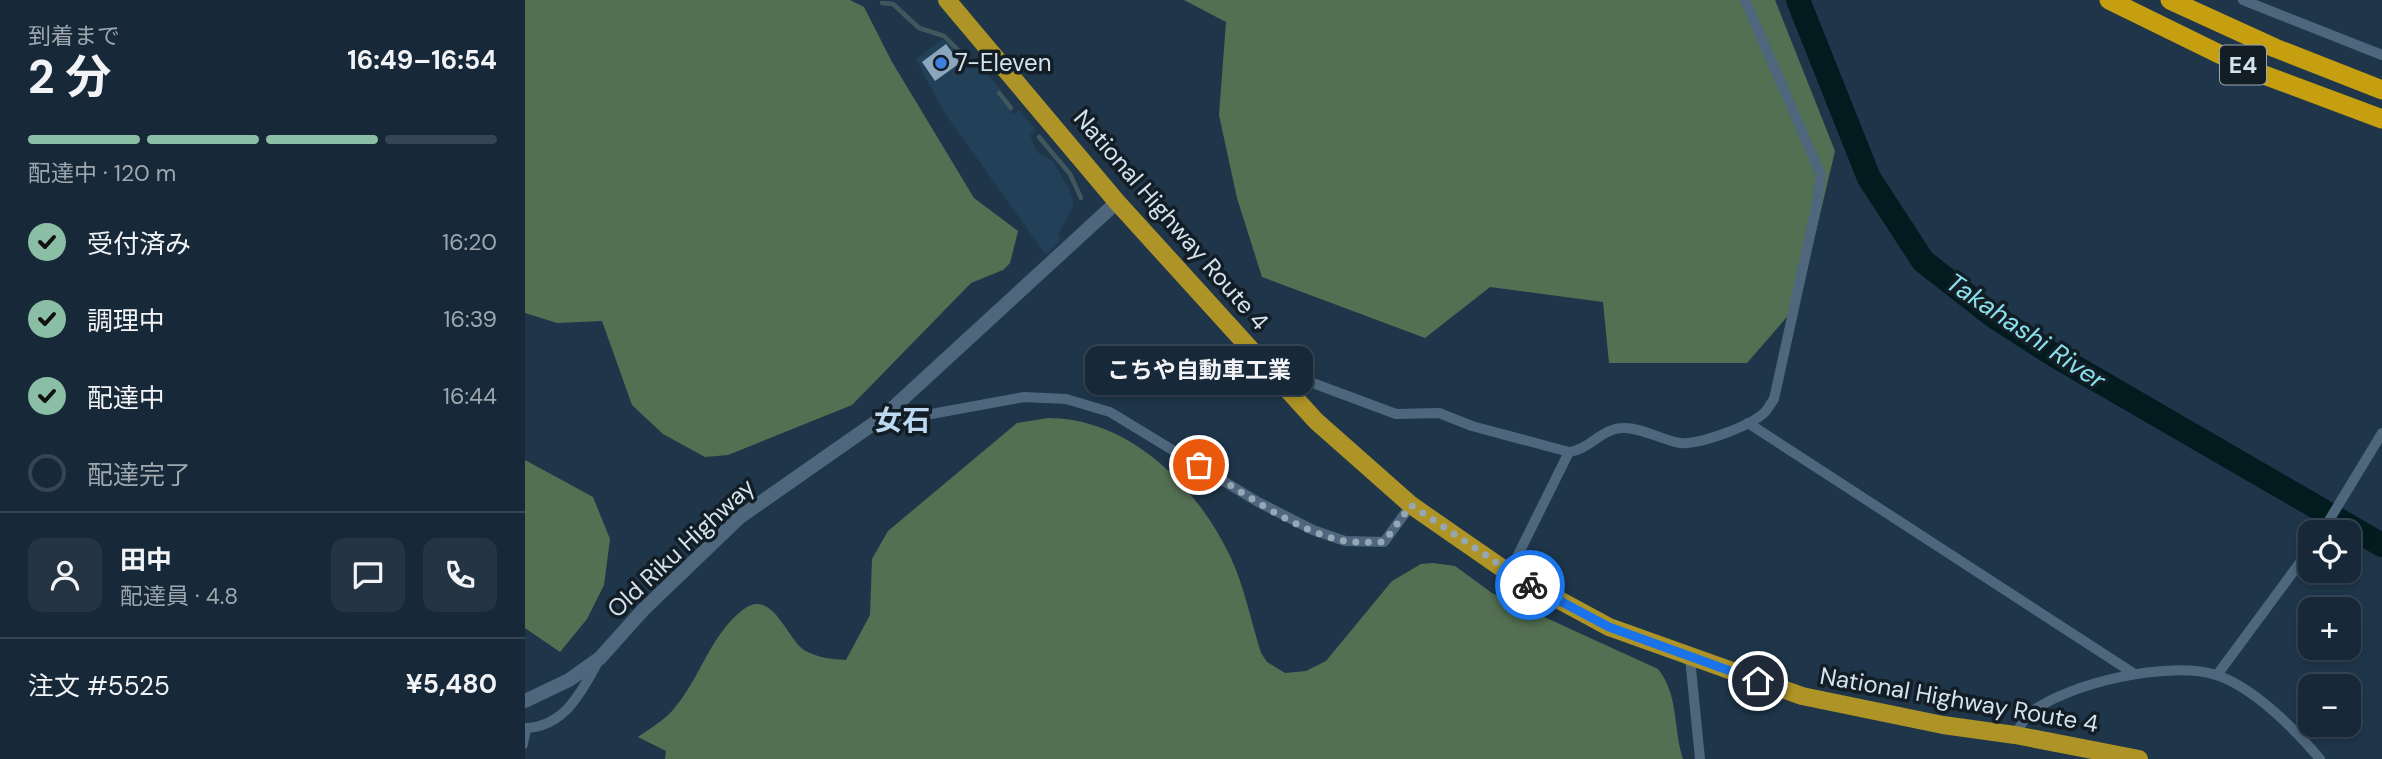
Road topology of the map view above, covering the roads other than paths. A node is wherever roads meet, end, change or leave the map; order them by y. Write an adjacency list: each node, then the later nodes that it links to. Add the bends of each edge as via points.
1 (947, 0): 9 (highway, National Highway Route 4)
2 (1745, 0): 12 (street, via 1821,175 1774,399)
3 (2109, 0): 8 (highway, E4, via 2256,72)
4 (2170, 0): 7 (highway, E4)
5 (2243, 0): 6 (street)
6 (2382, 55)
7 (2382, 90)
8 (2382, 119)
9 (1117, 202): 10 (highway, National Highway Route 4); 11 (street, Old Riku Highway)
10 (1279, 377): 14 (street, via 1302,379 1396,414 1439,413); 15 (highway, National Highway Route 4, via 1316,421)
11 (883, 417): 15 (street, via 893,421 1024,397 1066,399 1110,412 1258,502 1345,541 1384,542); 19 (street, Old Riku Highway, via 740,517)
12 (1748, 423): 14 (street, via 1683,443 1624,427); 21 (street)
13 (2382, 433): 16 (street)
14 (1569, 452): 18 (street)
15 (1411, 505): 18 (highway, National Highway Route 4)
16 (2329, 520)
17 (2298, 566): 22 (street)
18 (1509, 573): 20 (highway, National Highway Route 4, via 1609,627)
19 (600, 658): 23 (street, Old Riku Highway, via 569,680); 24 (street, via 579,697 561,716)
20 (1691, 658): 25 (highway, National Highway Route 4, via 1802,696); 27 (street)
21 (2133, 673): 22 (street, via 2176,669); 25 (street, via 2050,701 2028,715)
22 (2217, 675): 29 (street, via 2283,719)
23 (525, 701)
24 (527, 728): 26 (lane)
25 (2015, 735): 28 (highway, National Highway Route 4)
26 (525, 746)
27 (1700, 759)
28 (2139, 759)
29 (2320, 759)

